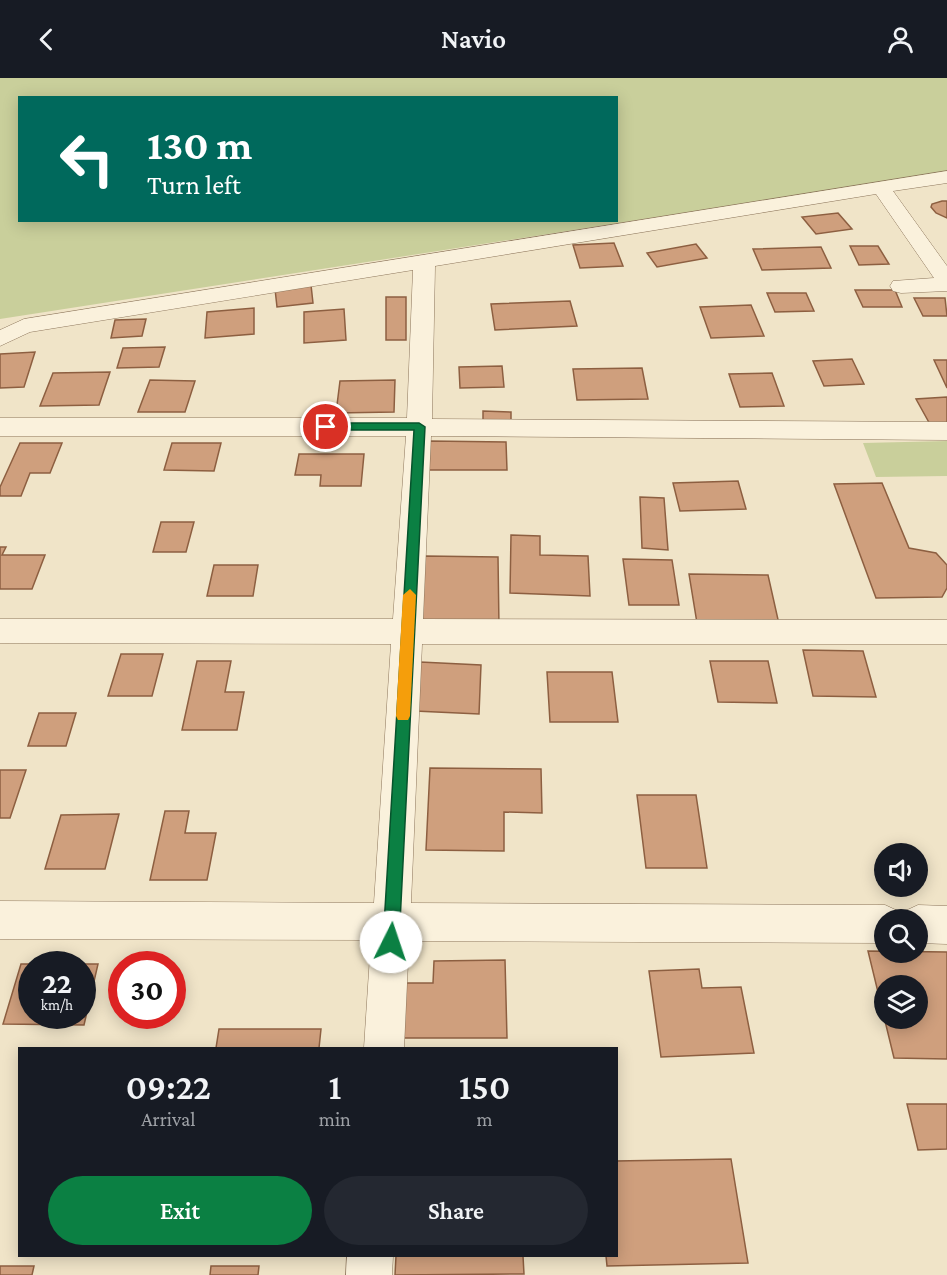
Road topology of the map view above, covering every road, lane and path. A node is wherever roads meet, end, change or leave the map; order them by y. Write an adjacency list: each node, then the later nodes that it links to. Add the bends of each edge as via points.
1 (947, 177): 2 (street)
2 (881, 188): 3 (street); 4 (street)
3 (424, 261): 6 (street, via 24,326); 7 (street)
4 (947, 283): 5 (street)
5 (901, 286)
6 (0, 339)
7 (419, 427): 8 (street); 9 (street); 11 (street)
8 (0, 428)
9 (947, 431)
10 (0, 631): 11 (street)
11 (407, 632): 12 (street); 14 (street)
12 (947, 632)
13 (0, 920): 14 (street)
14 (393, 920): 15 (street); 18 (street)
15 (874, 924)
16 (928, 924): 17 (street)
17 (947, 925)
18 (384, 1047)
19 (370, 1257): 20 (street)
20 (369, 1275)

